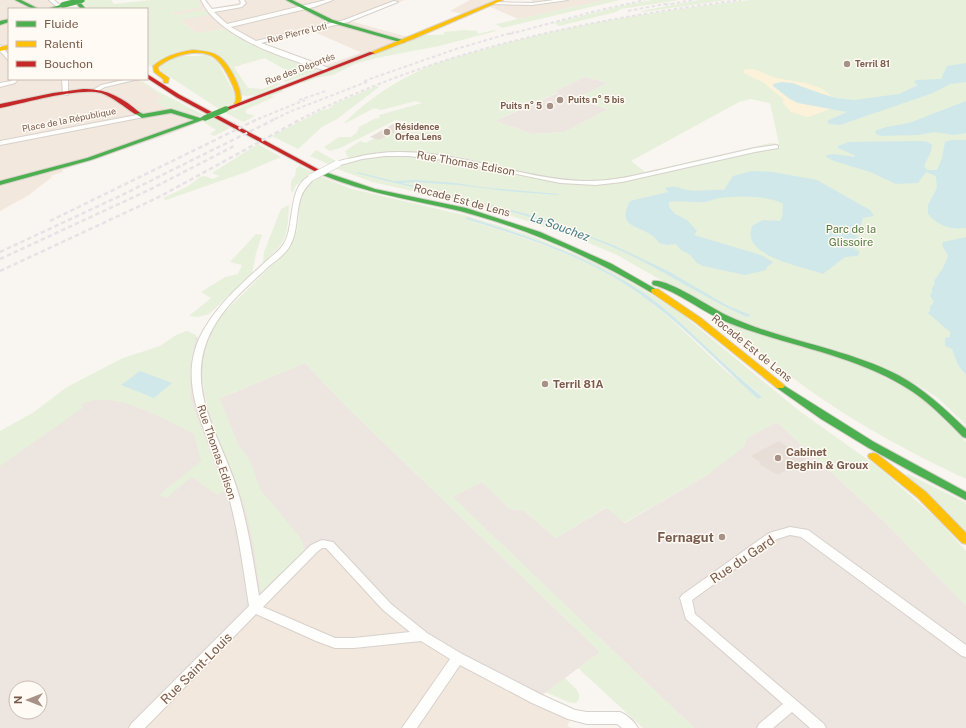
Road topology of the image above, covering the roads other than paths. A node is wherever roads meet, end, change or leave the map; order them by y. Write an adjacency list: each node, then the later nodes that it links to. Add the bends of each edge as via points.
1 (17, 0): 13 (main road)
2 (51, 0): 12 (street)
3 (75, 0): 16 (main road)
4 (82, 0): 12 (main road, bridge)
5 (203, 0): 18 (street)
6 (242, 0): 18 (street, via 244,4 240,6)
7 (288, 0): 17 (main road)
8 (331, 0): 17 (street)
9 (385, 0): 19 (street, Rue Pierre Loti, via 395,2)
10 (566, 0): 11 (street, via 532,4)
11 (497, 2): 21 (main road, Rue des Déportés)
12 (64, 4): 14 (main road); 15 (main road)
13 (35, 8)
14 (52, 8)
15 (74, 8)
16 (83, 8)
17 (304, 8): 19 (main road); 20 (street)
18 (211, 11): 20 (street)
19 (338, 23): 21 (main road); 22 (street, Rue Pierre Loti)
20 (227, 26): 22 (street)
21 (403, 41): 25 (main road, Rue des Déportés)
22 (256, 43): 25 (street, via 266,49)
23 (3, 48): 24 (street)
24 (8, 57)
25 (327, 69): 35 (main road, Rue des Déportés, via 251,99)
26 (148, 70): 31 (main road)
27 (148, 77): 45 (main road, Rocade Est de Lens, via 265,144 343,181 374,191 440,204 490,218 547,238 608,265 665,297)
28 (14, 80): 32 (street)
29 (65, 80): 34 (street)
30 (136, 80): 33 (street, via 103,86)
31 (166, 82): 35 (main road, via 166,78 155,68 164,60 184,54 211,55 221,60); 42 (main road, Rocade Est de Lens, via 336,173 365,184 466,206 523,223 593,250)
32 (0, 85)
33 (96, 90): 34 (main road); 37 (main road, Place de la République)
34 (66, 94): 36 (main road)
35 (238, 100): 38 (main road, bridge, via 226,109)
36 (0, 106)
37 (142, 116): 38 (main road, Place de la République, via 171,110); 39 (street, Place de la République)
38 (203, 119): 41 (main road, via 89,159)
39 (0, 143)
40 (776, 147): 50 (street, Rue Thomas Edison, bridge, via 599,184 572,184 440,156 405,153 372,155 337,164 304,184 296,203 295,225 291,238 282,252 228,302 210,323 202,339 196,366 196,386 204,418 227,475 236,508)
41 (0, 183)
42 (656, 283): 43 (main road, via 692,306); 46 (main road, via 666,284 710,311 744,326 852,359 896,377 933,401)
43 (770, 366)
44 (794, 384): 47 (main road, via 843,419)
45 (837, 426): 48 (main road); 49 (main road, via 846,436 918,492)
46 (966, 435)
47 (960, 482)
48 (966, 496)
49 (966, 540)
50 (255, 608): 51 (street, via 335,643); 51 (street, Rue Saint-Louis, via 313,549 325,544 329,545 387,607); 56 (street, Rue Saint-Louis)
51 (423, 636): 53 (street)
52 (966, 652): 54 (street, Rue du Gard, via 804,533 790,531 773,536 686,598 690,616)
53 (458, 658): 55 (street); 57 (street, via 537,699 574,714 587,718 620,718)
54 (792, 704): 58 (street); 59 (street, Rue du Gard)
55 (411, 727)
56 (136, 728)
57 (631, 728)
58 (764, 728)
59 (819, 728)

